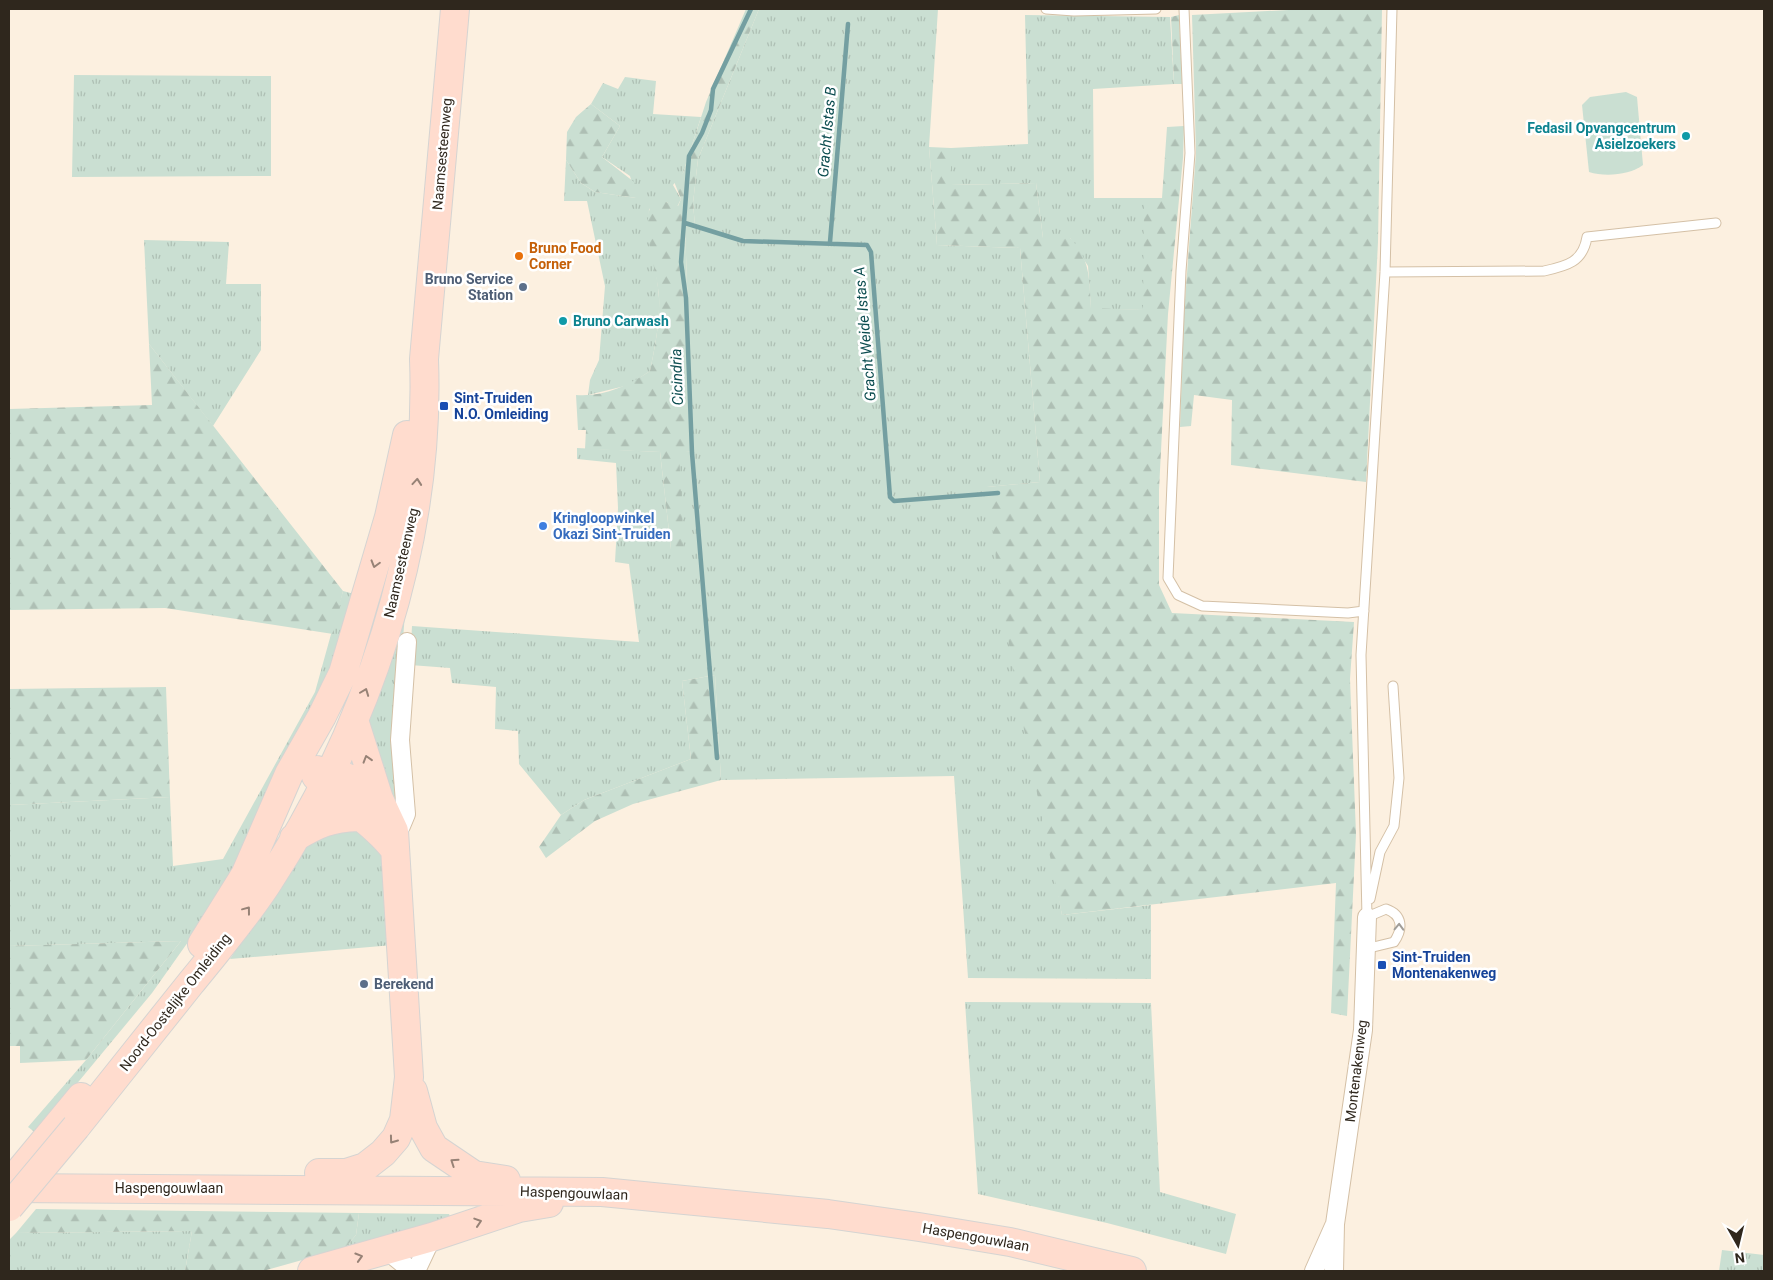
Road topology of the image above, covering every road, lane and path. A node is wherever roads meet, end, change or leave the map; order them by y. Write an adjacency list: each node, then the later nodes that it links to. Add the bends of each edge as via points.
1 (455, 9): 8 (main road, Naamsesteenweg)
2 (1046, 9): 3 (lane)
3 (1156, 9)
4 (1184, 9): 9 (lane, via 1190,153 1180,290 1168,578 1178,595 1202,606)
5 (1392, 9): 7 (lane)
6 (1716, 223): 7 (lane, via 1587,237 1585,251 1567,266 1544,271)
7 (1385, 272): 9 (lane)
8 (424, 359): 11 (main road, Naamsesteenweg, one-way to 11, via 389,517); 13 (main road, Naamsesteenweg, one-way to 8, via 400,599 426,399)
9 (1364, 611): 21 (lane, via 1361,655)
10 (407, 642): 19 (street, via 400,740 406,814)
11 (342, 673): 14 (main road, Naamsesteenweg); 15 (main road)
12 (1393, 686): 21 (lane, via 1399,778 1394,826 1380,852)
13 (354, 720): 15 (main road, Naamsesteenweg); 16 (main road, one-way to 13)
14 (289, 774): 20 (main road, Noord-Oostelijke Omleiding)
15 (324, 777): 16 (main road, via 357,782); 17 (main road); 18 (main road, Noord-Oostelijke Omleiding); 20 (main road, via 295,793 284,806 254,866)
16 (379, 799): 19 (main road)
17 (358, 816): 18 (main road, via 334,818); 19 (main road)
18 (294, 838): 24 (main road, Noord-Oostelijke Omleiding, one-way to 18, via 266,885)
19 (391, 839): 23 (main road)
20 (245, 875): 24 (main road, Noord-Oostelijke Omleiding, via 201,946)
21 (1367, 917): 22 (street, Montenakenweg); 22 (lane, one-way to 21, via 1394,942 1401,928 1395,912 1386,909)
22 (1365, 949): 29 (street, Montenakenweg, via 1363,1030)
23 (409, 1077): 26 (main road, one-way to 26, via 404,1120 396,1138 383,1153 366,1167 346,1173 299,1176); 27 (main road, one-way to 23, via 560,1182 516,1182 474,1175 434,1148 423,1128)
24 (66, 1127): 25 (main road, Noord-Oostelijke Omleiding); 28 (main road, Noord-Oostelijke Omleiding, bridge)
25 (9, 1186): 26 (main road, Haspengouwlaan)
26 (276, 1188): 27 (main road, Haspengouwlaan)
27 (602, 1192): 30 (main road, one-way to 27, via 519,1208); 35 (main road, Haspengouwlaan, via 828,1214 919,1227 1010,1242)
28 (9, 1207)
29 (1335, 1224): 36 (street, Montenakenweg); 37 (street, Montenakenweg)
30 (432, 1237): 31 (main road); 34 (street)
31 (385, 1249): 32 (main road, one-way to 31); 33 (street)
32 (312, 1271)
33 (412, 1271)
34 (416, 1271)
35 (1132, 1271)
36 (1314, 1271)
37 (1334, 1271)

